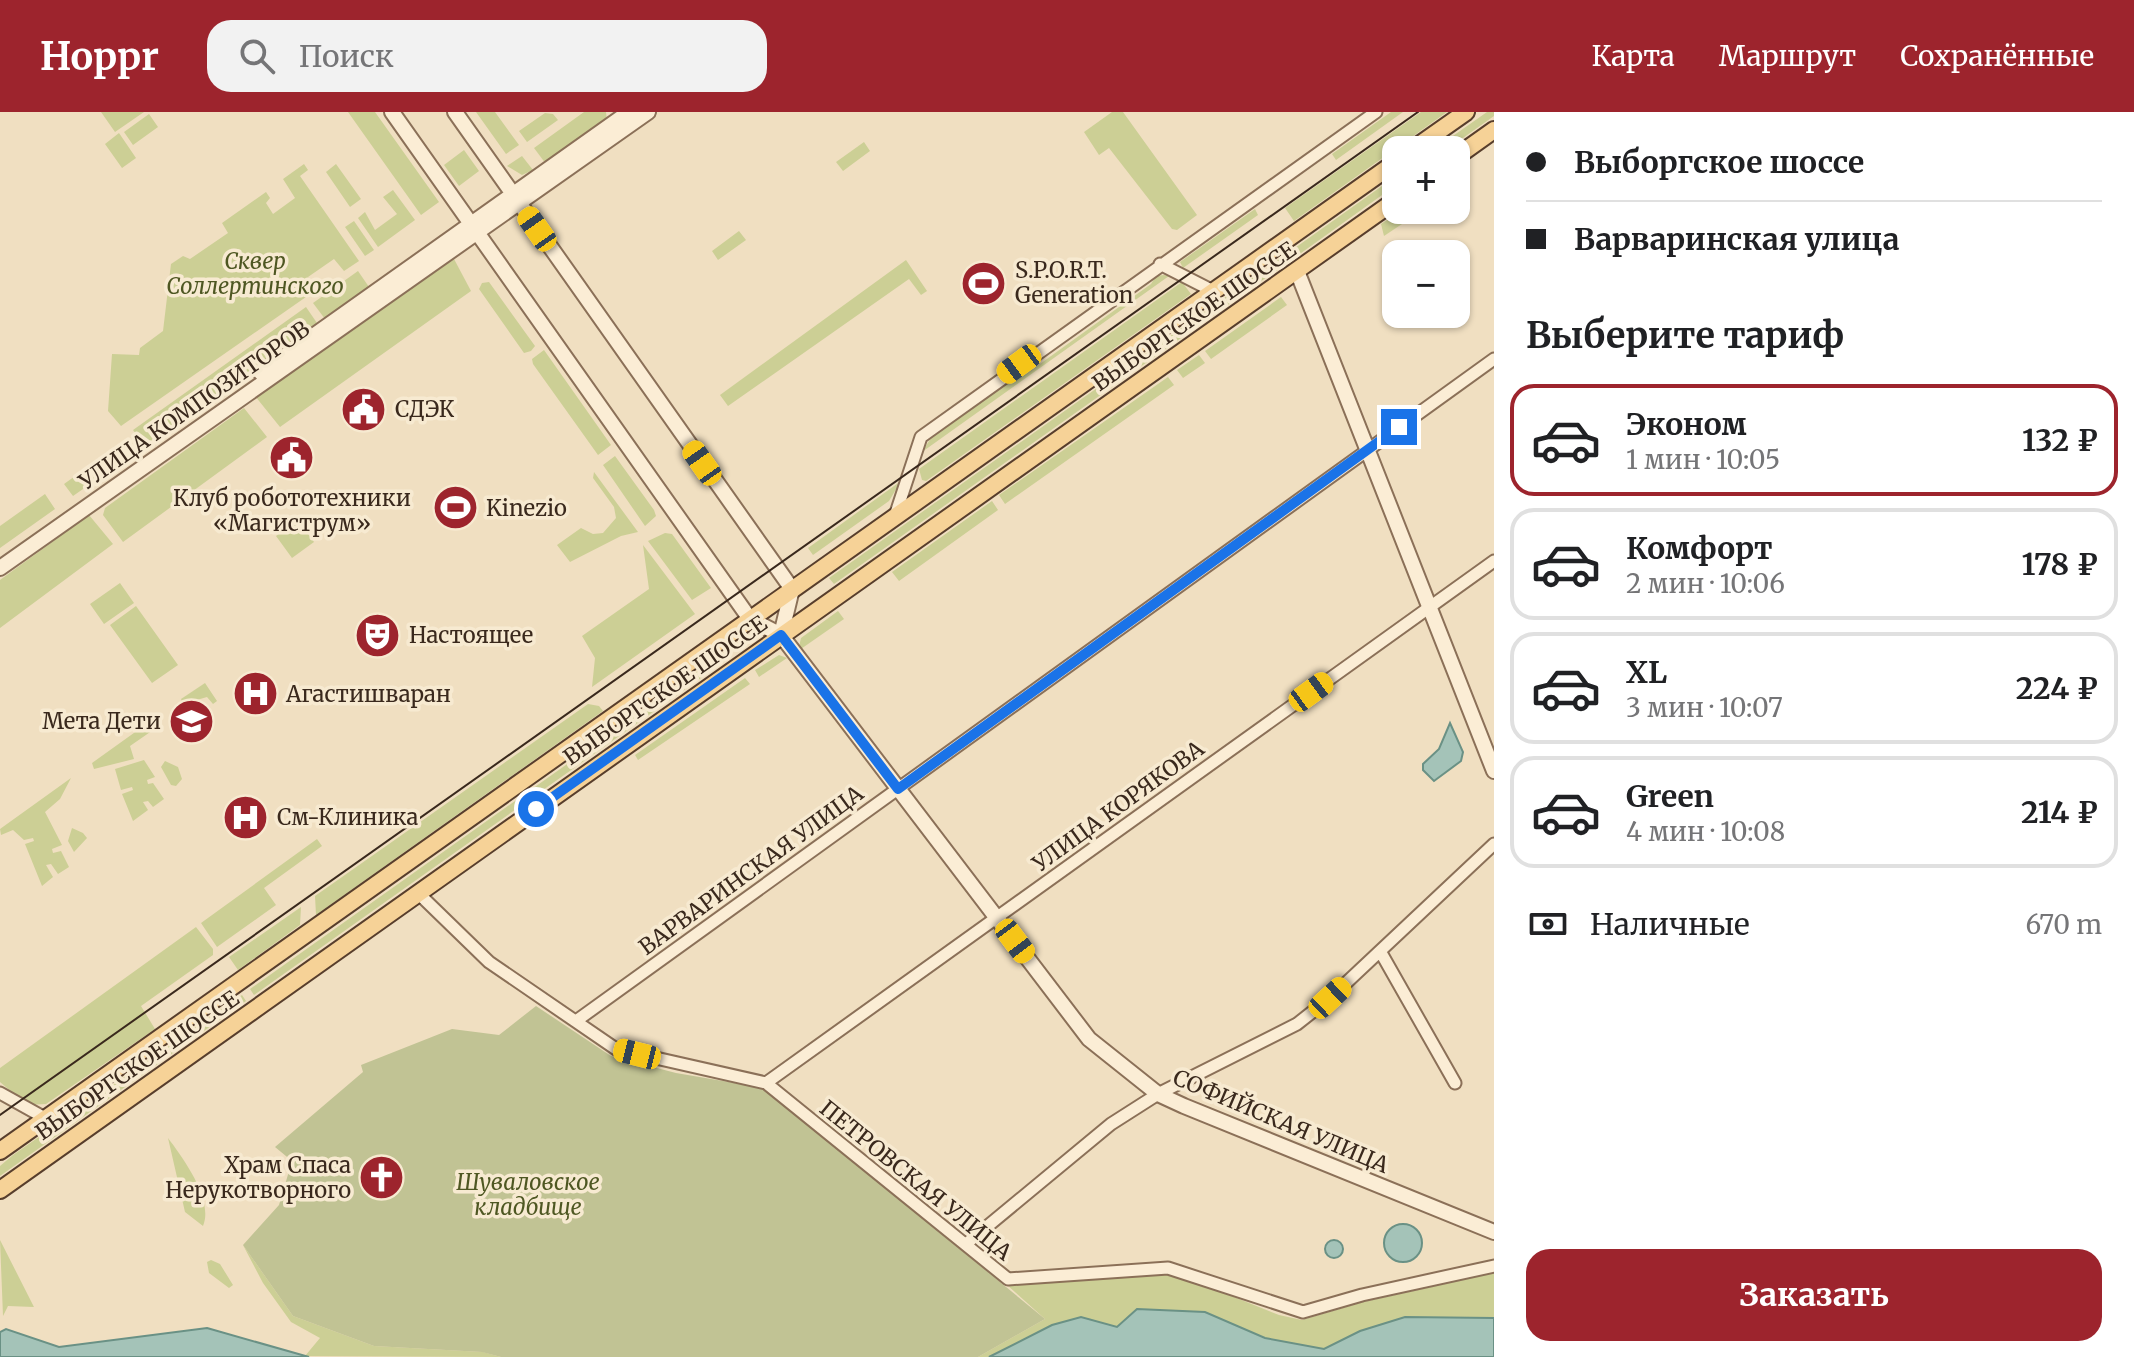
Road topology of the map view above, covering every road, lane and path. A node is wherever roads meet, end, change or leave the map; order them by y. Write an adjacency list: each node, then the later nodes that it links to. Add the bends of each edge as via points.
1 (392, 112): 13 (street)
2 (455, 112): 11 (street)
3 (629, 112): 11 (street, УЛИЦА КОМПОЗИТОРОВ)
4 (648, 112): 11 (street, УЛИЦА КОМПОЗИТОРОВ)
5 (1376, 112): 14 (street)
6 (1466, 112): 8 (main road)
7 (1494, 130): 9 (main road)
8 (1432, 136)
9 (1470, 147)
10 (1382, 172): 16 (main road, ВЫБОРГСКОЕ ШОССЕ)
11 (516, 199): 13 (street, УЛИЦА КОМПОЗИТОРОВ); 23 (street)
12 (1382, 210): 15 (main road, ВЫБОРГСКОЕ ШОССЕ)
13 (474, 229): 20 (street, УЛИЦА КОМПОЗИТОРОВ); 22 (street, УЛИЦА КОМПОЗИТОРОВ); 25 (street)
14 (1160, 264): 16 (street); 19 (street, via 921,437)
15 (1297, 271): 18 (street); 26 (main road, ВЫБОРГСКОЕ ШОССЕ)
16 (1213, 291): 19 (main road, ВЫБОРГСКОЕ ШОССЕ)
17 (1494, 359): 18 (street, ВАРВАРИНСКАЯ УЛИЦА)
18 (1370, 449): 24 (street); 28 (street, ВАРВАРИНСКАЯ УЛИЦА)
19 (895, 516): 23 (main road, ВЫБОРГСКОЕ ШОССЕ)
20 (0, 559)
21 (1494, 561): 24 (street, УЛИЦА КОРЯКОВА)
22 (0, 568)
23 (792, 589): 25 (main road, ВЫБОРГСКОЕ ШОССЕ); 26 (street)
24 (1431, 606): 27 (street); 31 (street, УЛИЦА КОРЯКОВА)
25 (750, 619): 26 (street); 38 (main road, ВЫБОРГСКОЕ ШОССЕ)
26 (781, 635): 28 (street, СОФИЙСКАЯ УЛИЦА); 30 (main road, ВЫБОРГСКОЕ ШОССЕ)
27 (1494, 771)
28 (898, 789): 31 (street, СОФИЙСКАЯ УЛИЦА); 33 (street, ВАРВАРИНСКАЯ УЛИЦА)
29 (1494, 844): 32 (street)
30 (418, 893): 33 (street, ПЕТРОВСКАЯ УЛИЦА, via 489,962); 40 (main road, ВЫБОРГСКОЕ ШОССЕ)
31 (997, 917): 34 (street, УЛИЦА КОРЯКОВА); 37 (street, СОФИЙСКАЯ УЛИЦА, via 1089,1039)
32 (1380, 951): 35 (street); 37 (street, via 1297,1024)
33 (576, 1021): 34 (street, ПЕТРОВСКАЯ УЛИЦА, via 616,1049)
34 (766, 1083): 42 (street, ПЕТРОВСКАЯ УЛИЦА)
35 (1455, 1083)
36 (0, 1093): 38 (street)
37 (1158, 1094): 41 (street, СОФИЙСКАЯ УЛИЦА); 42 (street, via 1111,1124)
38 (45, 1118): 39 (main road, ВЫБОРГСКОЕ ШОССЕ)
39 (0, 1151)
40 (0, 1190)
41 (1494, 1232)
42 (966, 1244): 43 (street, ПЕТРОВСКАЯ УЛИЦА, via 1008,1279 1168,1268 1303,1312)
43 (1492, 1265)

